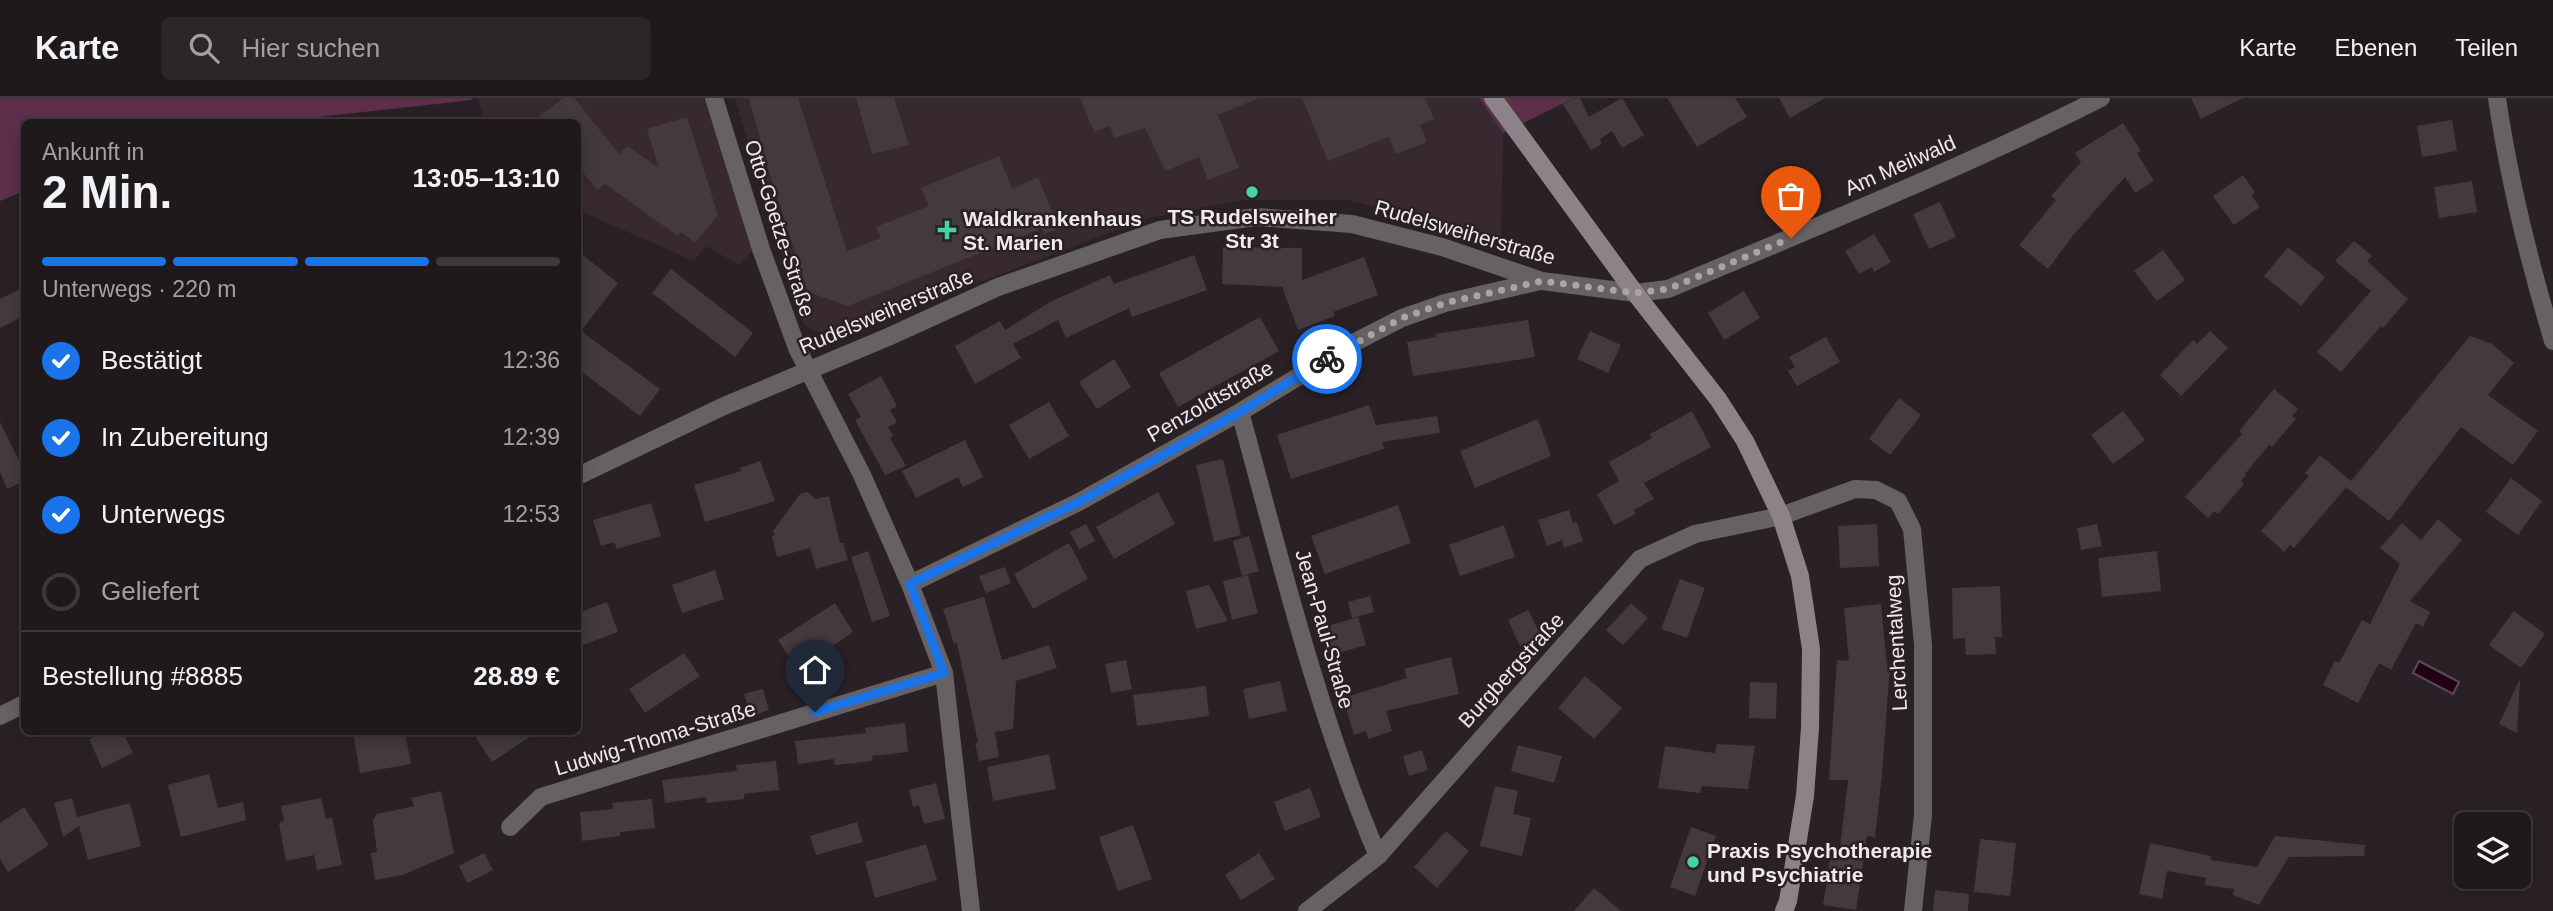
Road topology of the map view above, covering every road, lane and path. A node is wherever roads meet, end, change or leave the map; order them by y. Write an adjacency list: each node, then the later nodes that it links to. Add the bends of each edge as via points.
1 (714, 98): 8 (street, Otto-Goetze-Straße, via 761,250)
2 (1493, 98): 6 (street)
3 (2101, 98): 6 (street, Am Meilwald, via 1791,238 1668,289)
4 (2497, 98): 7 (street, via 2523,239)
5 (1542, 281): 6 (street, Rudelsweiherstraße); 8 (street, Rudelsweiherstraße, via 1352,223 1256,216 1160,230 1080,257 998,287); 9 (street, Penzoldtstraße, via 1445,303 1402,318)
6 (1635, 293): 11 (street, via 1745,440)
7 (2553, 341)
8 (807, 370): 10 (street, Rudelsweiherstraße); 12 (street, via 862,475)
9 (1240, 412): 12 (street, Penzoldtstraße, via 1079,502); 17 (street, Jean-Paul-Straße, via 1305,648 1353,796)
10 (581, 475)
11 (1781, 516): 17 (street, Burgbergstraße, via 1695,534 1640,559); 20 (street, via 1800,576 1811,649 1805,796); 21 (street, Lerchentalweg, via 1856,489 1876,490 1898,501 1912,529 1923,644 1923,815)
12 (910, 584): 13 (street)
13 (944, 673): 16 (street, Ludwig-Thoma-Straße, via 541,797); 18 (street)
14 (21, 706): 15 (street)
15 (0, 716)
16 (510, 827)
17 (1378, 856): 19 (street, Burgbergstraße)
18 (971, 911)
19 (1307, 911)
20 (1784, 911)
21 (1913, 911)

